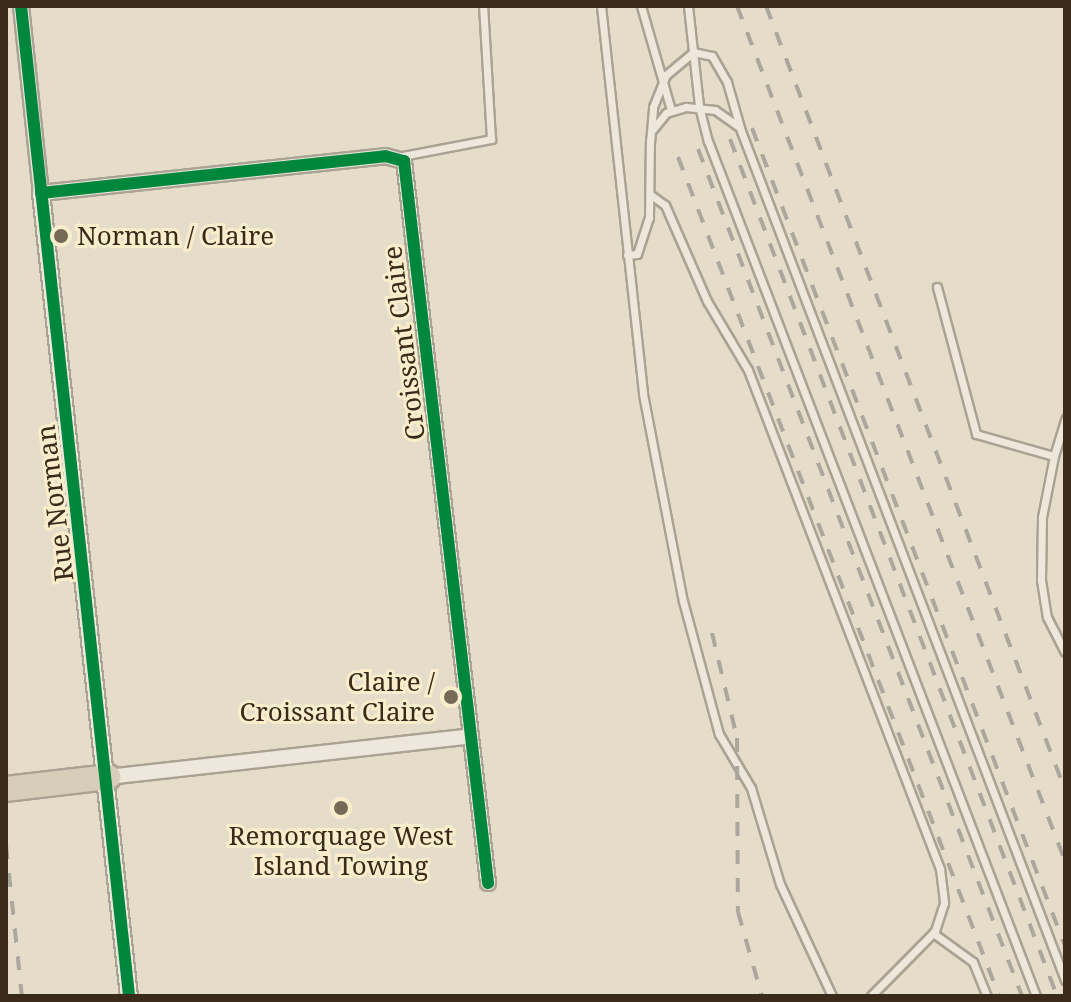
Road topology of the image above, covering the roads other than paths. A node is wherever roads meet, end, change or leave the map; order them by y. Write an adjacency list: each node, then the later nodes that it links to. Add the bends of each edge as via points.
1 (21, 6): 13 (street, Rue Norman)
2 (483, 6): 12 (lane, via 491,139)
3 (601, 6): 15 (lane)
4 (641, 6): 7 (lane)
5 (688, 6): 6 (lane)
6 (693, 52): 7 (lane, via 679,60); 8 (lane); 10 (lane, via 718,61)
7 (660, 85): 9 (lane); 11 (lane)
8 (699, 106): 9 (lane); 10 (lane, via 723,114); 30 (lane)
9 (671, 110): 11 (lane, via 655,123)
10 (741, 131): 25 (lane)
11 (650, 143): 14 (lane)
12 (397, 157): 13 (street); 20 (street, Croissant Claire, via 407,174)
13 (41, 193): 21 (street, Rue Norman)
14 (651, 195): 15 (lane, via 642,244 637,254); 24 (lane, via 665,205 707,301 741,357 820,552 936,858 944,903)
15 (627, 255): 27 (lane, via 665,515 712,711 727,750 751,788 780,884)
16 (937, 287): 18 (lane, via 974,430 989,441)
17 (1065, 419): 18 (lane)
18 (1054, 456): 19 (lane, via 1042,517 1041,580 1047,617)
19 (1065, 652)
20 (471, 736): 21 (street); 23 (street, Croissant Claire)
21 (108, 777): 22 (highway); 26 (street, Rue Norman)
22 (6, 789)
23 (488, 883)
24 (933, 933): 28 (lane); 29 (lane, via 973,962)
25 (1065, 980)
26 (129, 996)
27 (832, 996)
28 (871, 996)
29 (987, 996)
30 (1036, 996)

